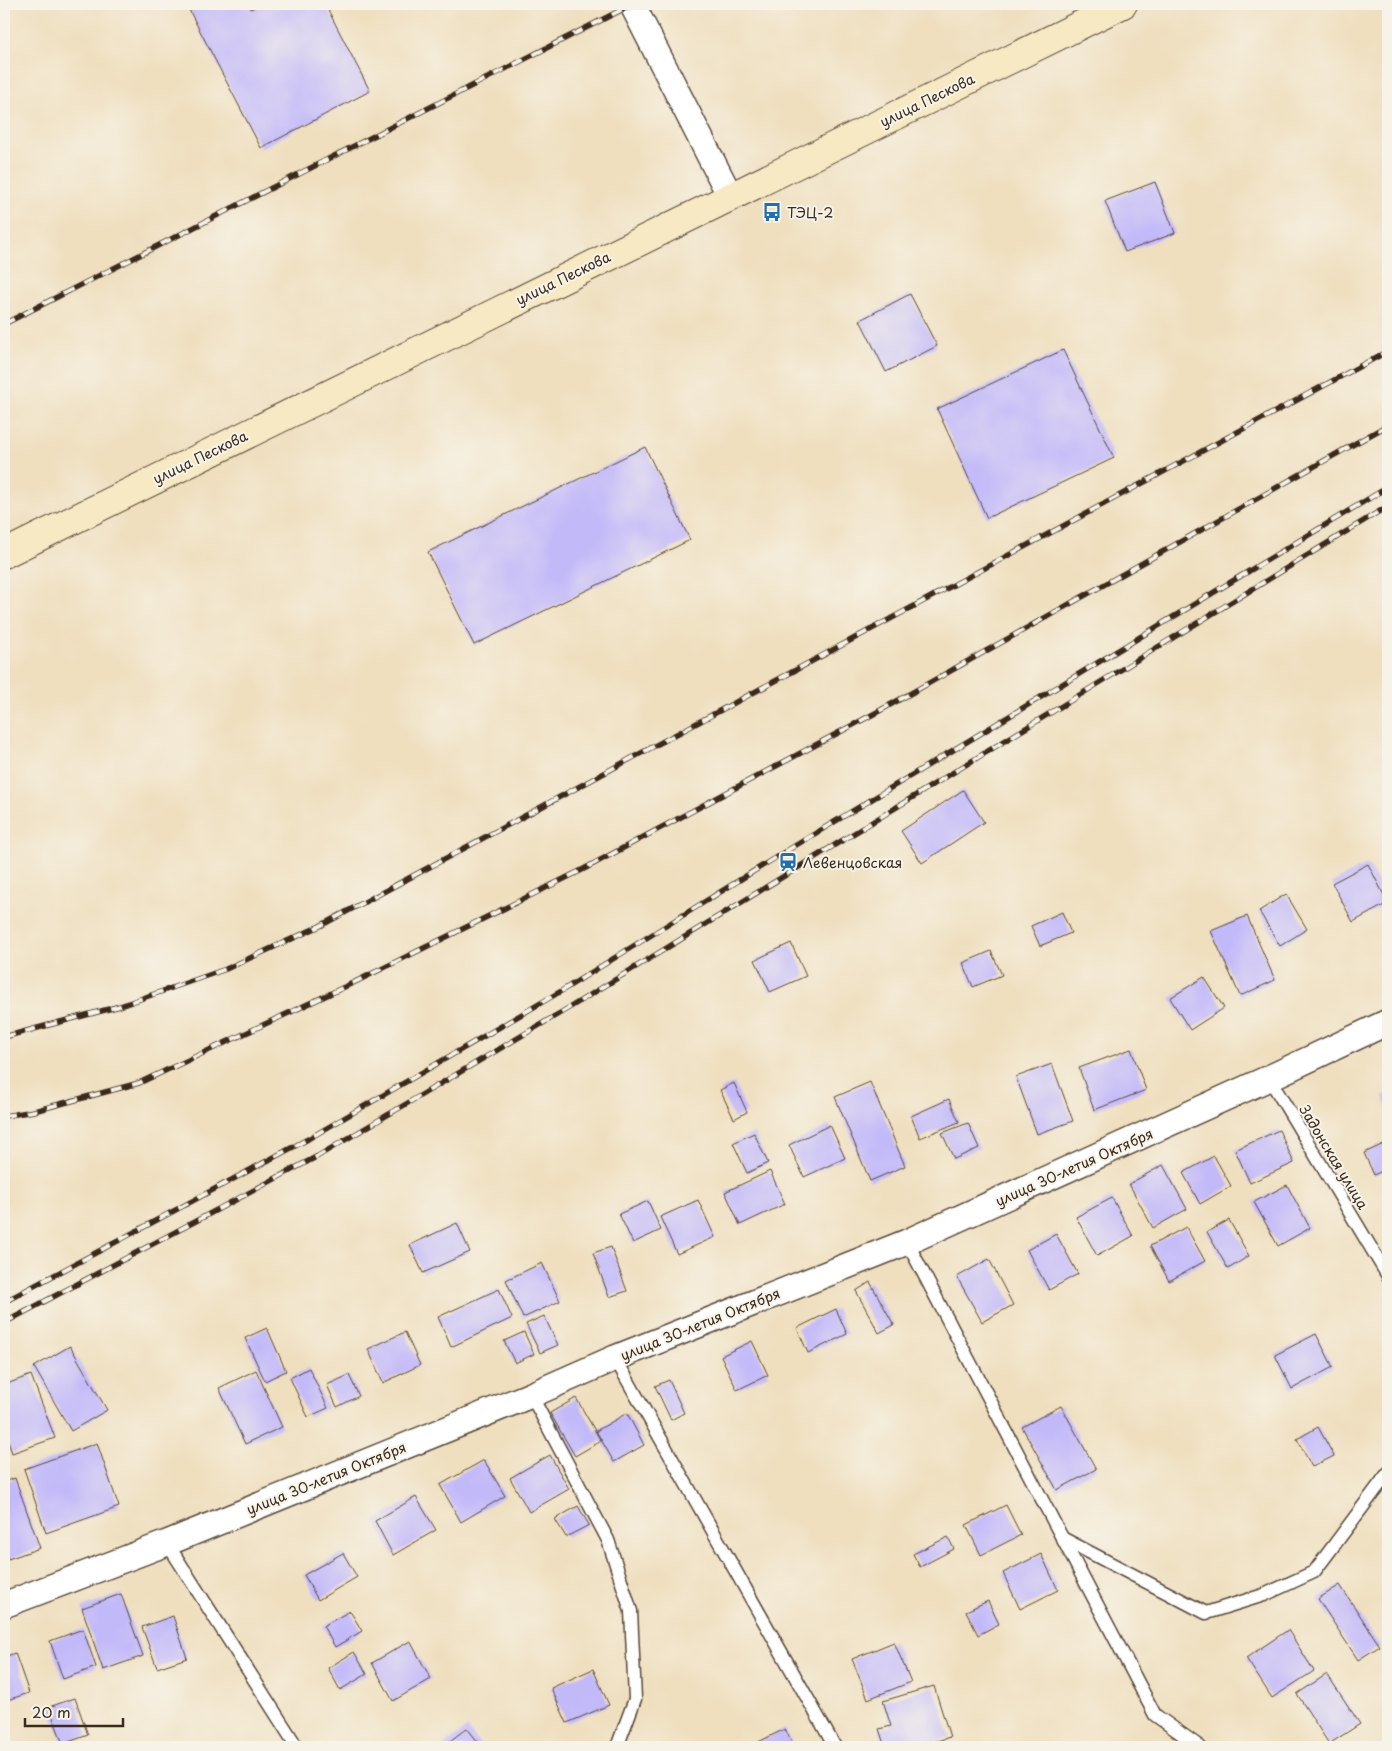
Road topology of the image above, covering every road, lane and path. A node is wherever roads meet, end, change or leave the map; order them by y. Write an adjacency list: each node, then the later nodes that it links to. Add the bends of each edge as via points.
1 (632, 4): 3 (street)
2 (1123, 4): 3 (street, улица Пескова)
3 (730, 196): 4 (street, улица Пескова)
4 (4, 554)
5 (1388, 1022): 6 (street, улица 30-летия Октября)
6 (1269, 1078): 7 (street, улица 30-летия Октября); 8 (lane, Задонская улица)
7 (907, 1242): 9 (street, улица 30-летия Октября); 12 (lane)
8 (1388, 1276)
9 (615, 1358): 10 (street, улица 30-летия Октября); 17 (lane)
10 (531, 1395): 13 (street, улица 30-летия Октября); 16 (lane, via 608,1540 631,1611 636,1699)
11 (1388, 1473): 12 (lane, via 1314,1572 1264,1595 1206,1613)
12 (1061, 1537): 18 (lane, via 1155,1715)
13 (167, 1543): 14 (street, улица 30-летия Октября); 15 (lane)
14 (4, 1605)
15 (296, 1747)
16 (616, 1747)
17 (835, 1747)
18 (1200, 1747)

